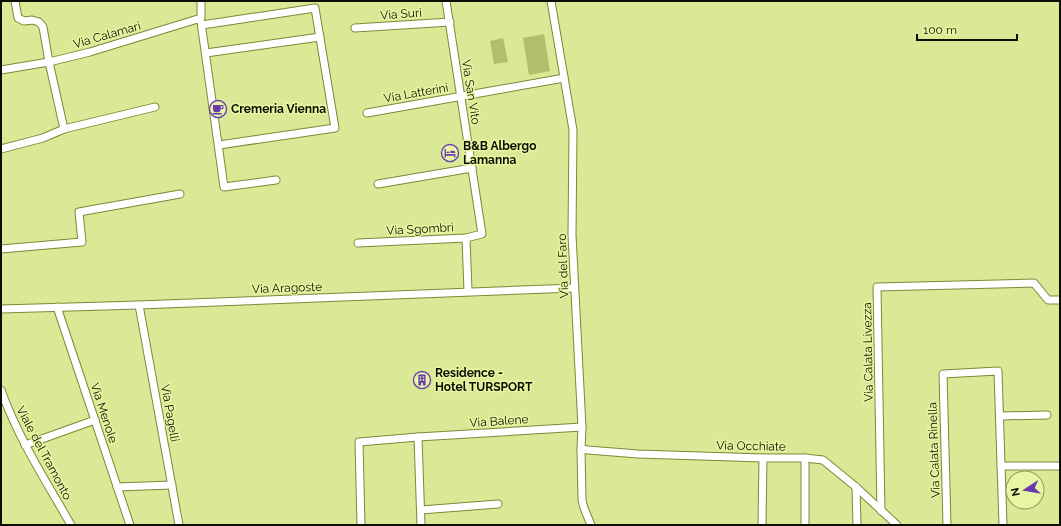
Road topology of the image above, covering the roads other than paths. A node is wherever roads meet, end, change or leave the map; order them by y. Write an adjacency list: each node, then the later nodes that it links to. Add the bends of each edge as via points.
1 (15, 1): 11 (street, via 18,18 39,22 43,27)
2 (201, 1): 6 (street)
3 (446, 1): 7 (street, Via San Vito)
4 (546, 1): 5 (street, Via del Faro)
5 (551, 4): 13 (street, Via del Faro)
6 (201, 22): 9 (street, Via Calamari, via 315,8); 10 (street); 11 (street, Via Calamari)
7 (450, 22): 8 (street, Via Suri); 14 (street, Via San Vito)
8 (355, 28)
9 (320, 37): 10 (street); 18 (street, via 335,128)
10 (206, 53): 18 (street)
11 (49, 62): 12 (street, Via Calamari); 17 (street)
12 (1, 70)
13 (564, 78): 14 (street, Via Latterini); 28 (street, Via del Faro, via 573,130)
14 (461, 96): 16 (street, Via Latterini); 20 (street, Via San Vito)
15 (154, 107): 17 (street)
16 (367, 113)
17 (64, 129): 19 (street, via 43,138)
18 (219, 144): 21 (street, via 224,187)
19 (1, 149)
20 (472, 168): 22 (street); 24 (street, Via San Vito)
21 (276, 180)
22 (378, 184)
23 (180, 194): 27 (street, via 79,212 82,242)
24 (482, 234): 25 (street, Via Sgombri)
25 (466, 238): 26 (street, Via Sgombri); 29 (street)
26 (358, 243)
27 (1, 249)
28 (574, 288): 29 (street, Via Aragoste); 38 (street, Via del Faro)
29 (468, 292): 31 (street, Via Aragoste)
30 (1060, 300): 51 (street, Via Calata Livezza, via 1048,300 1034,283 878,287)
31 (139, 305): 32 (street, Via Aragoste); 46 (street, Via Pagelli)
32 (57, 307): 33 (street, Via Aragoste); 37 (street, Via Menole)
33 (1, 309)
34 (1, 390): 40 (street, Viale del Tramonto)
35 (1047, 415): 36 (street)
36 (1000, 416): 44 (street); 62 (street, Via Calata Rinella, via 998,371 943,374)
37 (95, 420): 40 (street); 47 (street, Via Menole)
38 (582, 427): 39 (street, Via Balene); 41 (street, Via del Faro)
39 (418, 437): 50 (street); 55 (street, Via Balene, via 359,442)
40 (25, 445): 52 (street, Viale del Tramonto)
41 (581, 449): 42 (street, Via Occhiate, via 638,454); 57 (street, Via del Faro, via 582,500)
42 (763, 458): 43 (street, Via Occhiate); 58 (street)
43 (805, 458): 48 (street, Via Occhiate, via 823,460); 59 (street)
44 (1001, 466): 45 (street); 63 (street)
45 (1060, 466)
46 (172, 485): 47 (street); 54 (street, Via Pagelli)
47 (117, 487): 53 (street, Via Menole)
48 (856, 487): 51 (street, Via Occhiate); 60 (street)
49 (498, 504): 50 (street)
50 (421, 510): 56 (street)
51 (881, 511): 61 (street, Via Occhiate)
52 (70, 525)
53 (130, 525)
54 (179, 525)
55 (361, 525)
56 (421, 525)
57 (591, 525)
58 (762, 525)
59 (805, 525)
60 (857, 525)
61 (897, 525)
62 (947, 525)
63 (1003, 525)

